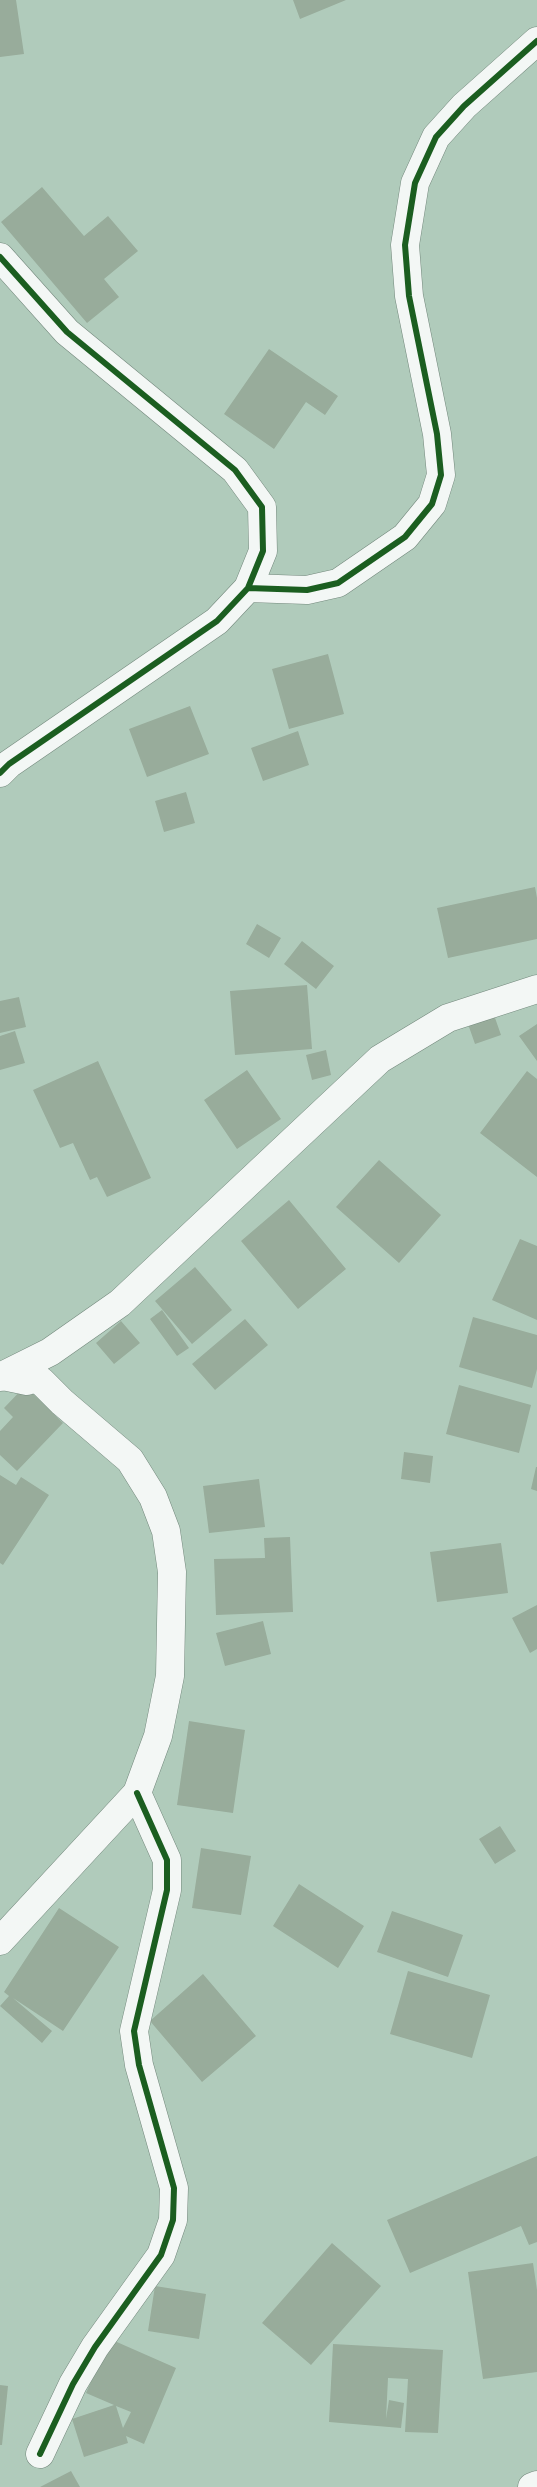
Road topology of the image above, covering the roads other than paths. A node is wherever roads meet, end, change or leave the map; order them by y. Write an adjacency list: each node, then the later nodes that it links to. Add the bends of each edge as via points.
1 (537, 42): 3 (street, via 464,106 436,137 415,184 405,245 409,296 437,434 441,474 432,504 404,536 338,583 307,590)
2 (0, 257): 3 (street, via 67,332 235,470 262,507 263,551)
3 (248, 588): 4 (street, via 218,621)
4 (0, 773)
5 (537, 989): 6 (street, via 448,1018 380,1058 120,1303 50,1352)
6 (2, 1376): 7 (street, via 26,1381 26,1378 41,1380 130,1460 153,1497 166,1531 172,1572 170,1676 158,1736)
7 (137, 1793): 8 (street); 9 (street, via 167,1860 167,1890 134,2032 139,2065 174,2188 173,2220 161,2255 95,2347 73,2384)
8 (0, 1941)
9 (40, 2454)
10 (537, 2485): 11 (street)
11 (532, 2487)

